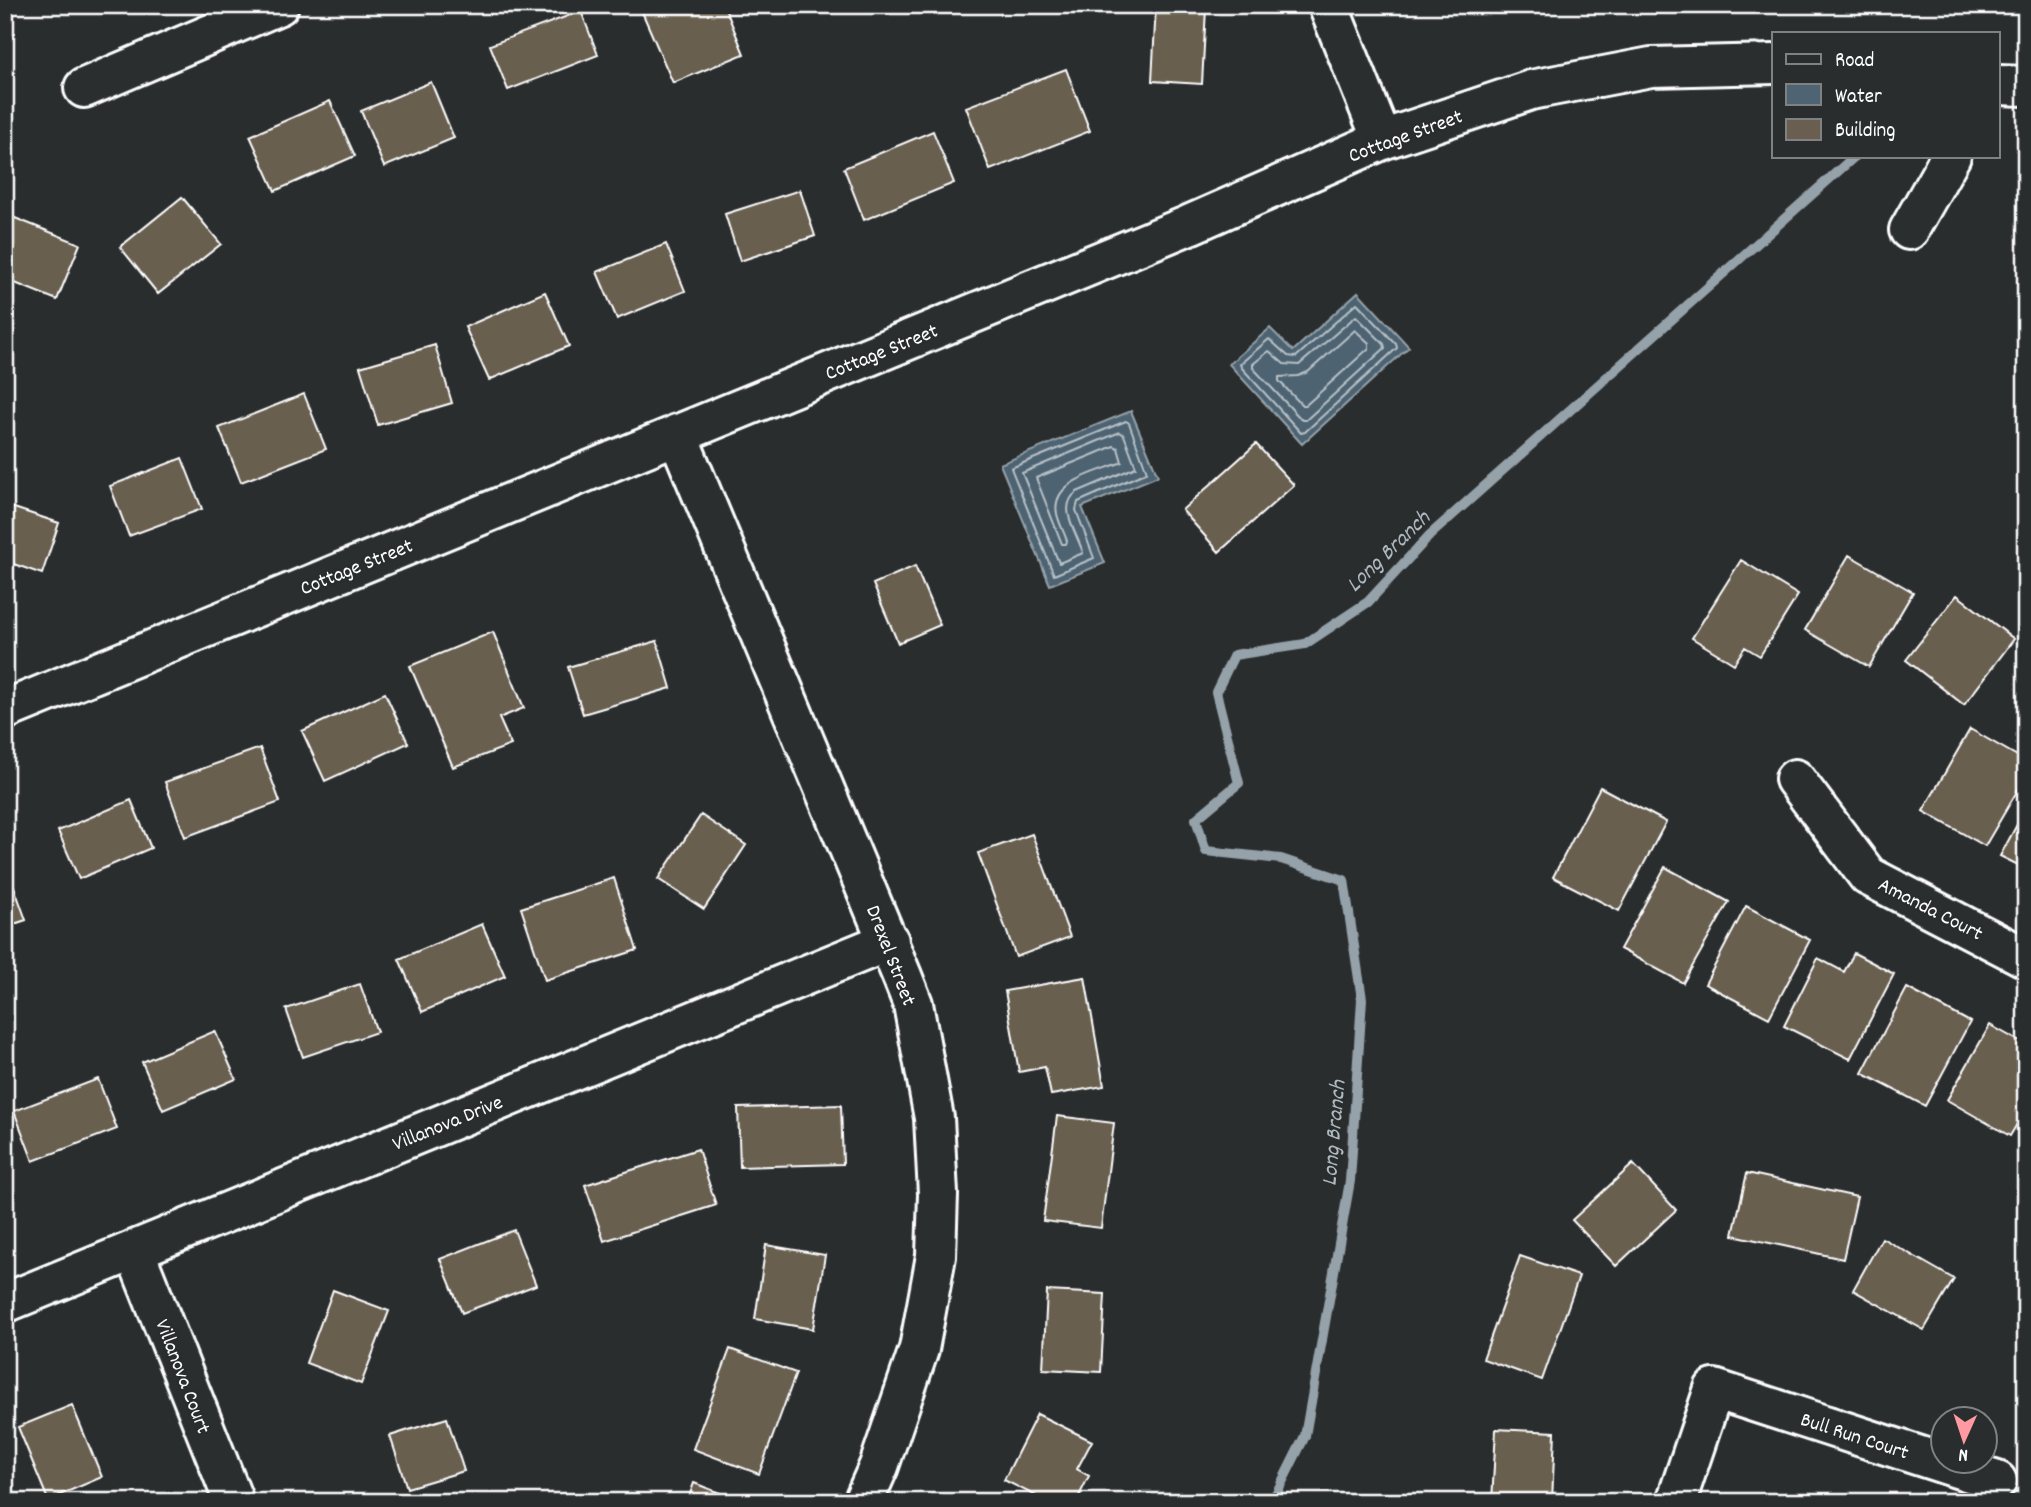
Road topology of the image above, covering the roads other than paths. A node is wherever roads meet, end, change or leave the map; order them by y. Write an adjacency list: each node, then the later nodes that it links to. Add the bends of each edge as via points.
1 (279, 5): 6 (street)
2 (1328, 5): 7 (street)
3 (1772, 64): 7 (street, Cottage Street, via 1651,67 1531,90)
4 (2000, 85): 5 (street)
5 (2026, 86)
6 (84, 88)
7 (1382, 140): 10 (street, Cottage Street, via 1189,225)
8 (1950, 158): 9 (street)
9 (1909, 230)
10 (677, 434): 11 (street, Cottage Street); 13 (street, Drexel Street)
11 (5, 710)
12 (1795, 779): 14 (street, Amanda Court, via 1868,876)
13 (889, 941): 15 (street, Villanova Drive); 19 (street, Drexel Street, via 913,1004 934,1118 936,1256 919,1349)
14 (2026, 958)
15 (134, 1250): 16 (street, Villanova Drive); 18 (street, Villanova Court)
16 (5, 1303)
17 (1997, 1480): 20 (street, Bull Run Court, via 1714,1389)
18 (234, 1502)
19 (863, 1502)
20 (1676, 1502)

